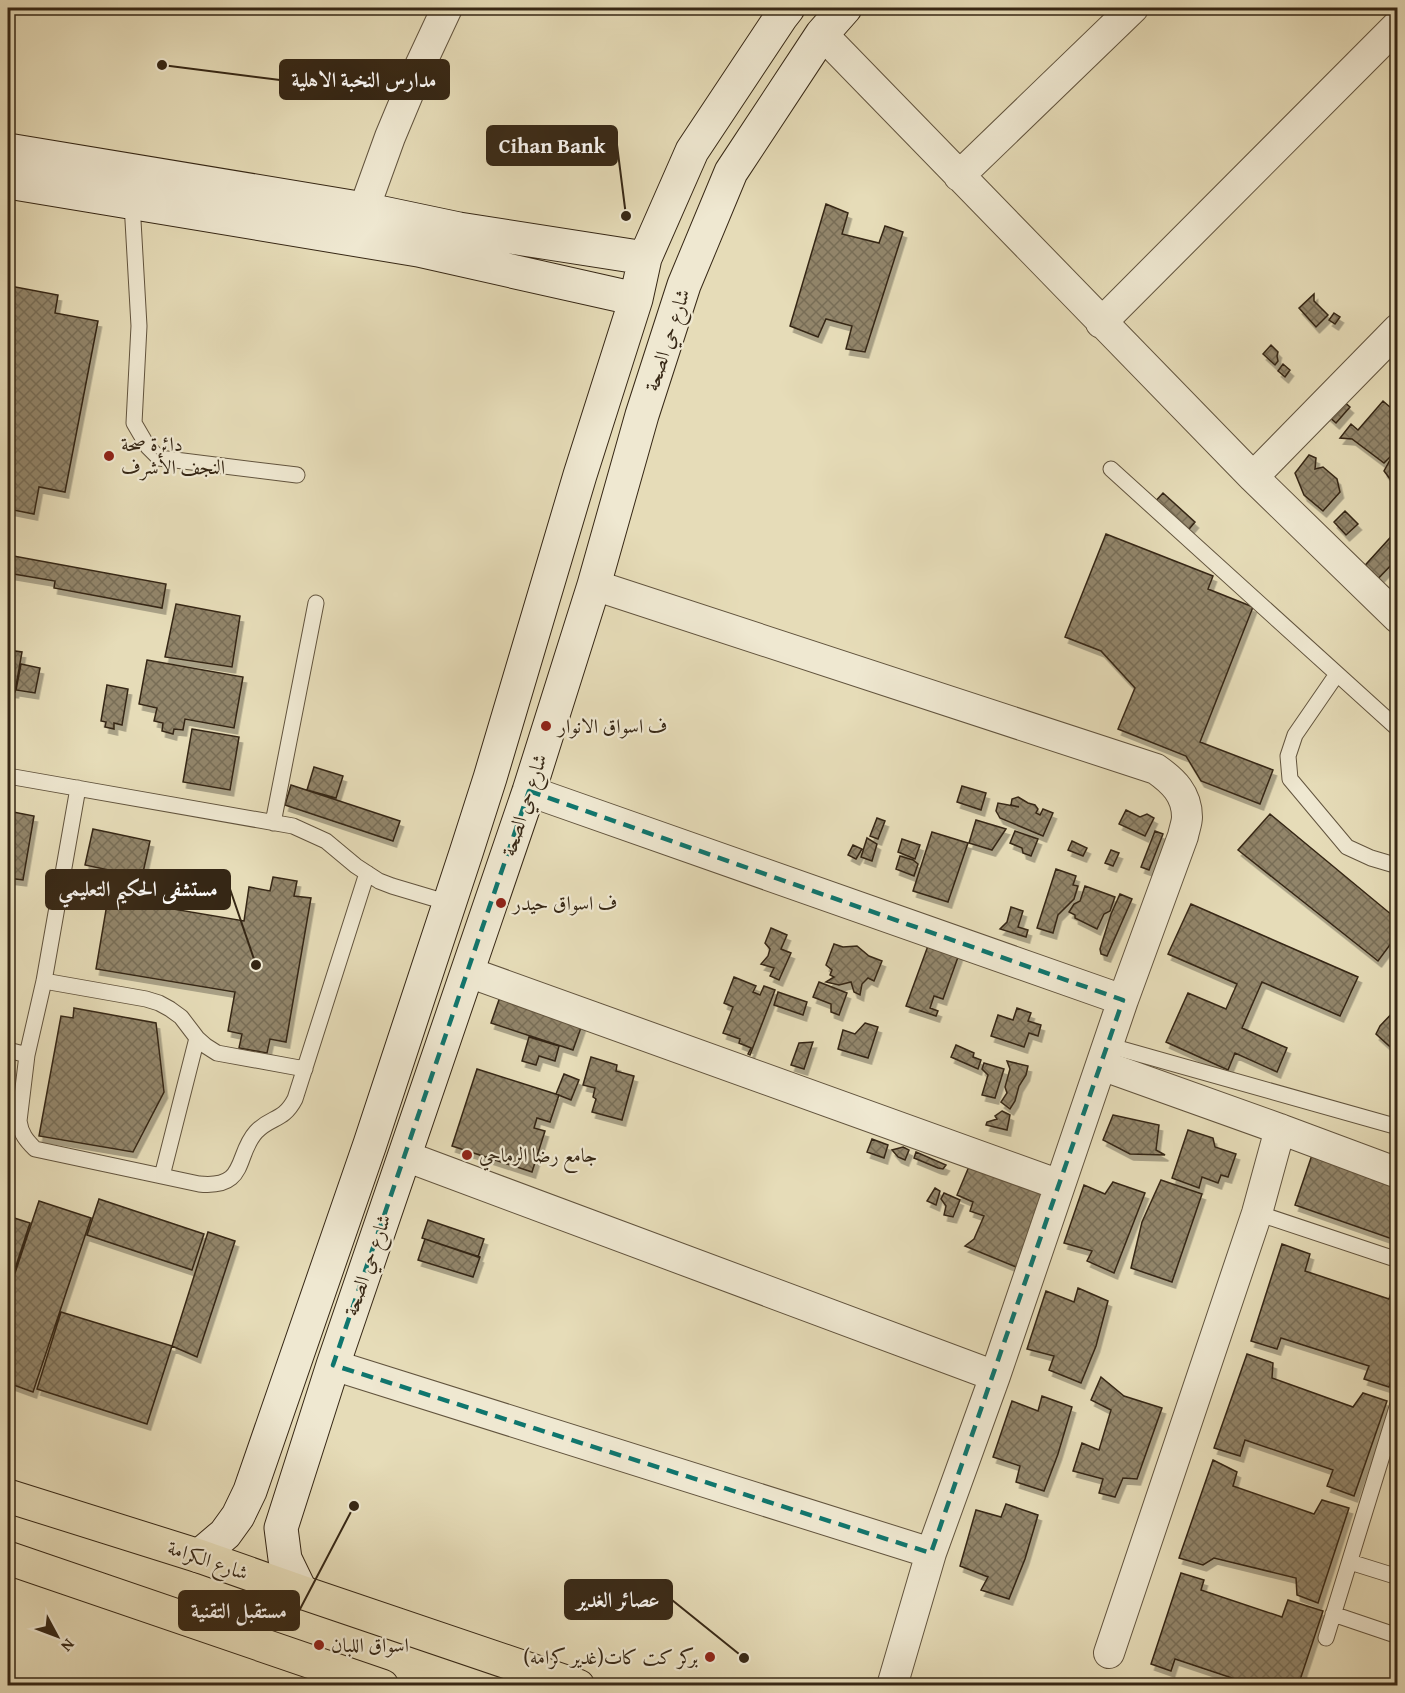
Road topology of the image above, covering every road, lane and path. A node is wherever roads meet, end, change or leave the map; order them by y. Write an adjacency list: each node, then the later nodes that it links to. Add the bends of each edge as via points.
1 (447, 8): 11 (street, via 394,128)
2 (788, 8): 14 (main road, شارع حي الصحة, via 692,151)
3 (845, 8): 6 (main road, شارع حي الصحة)
4 (1132, 8): 8 (street)
5 (1398, 25): 16 (street)
6 (822, 34): 8 (street); 21 (main road, شارع حي الصحة, via 731,172 684,285)
7 (8, 150): 11 (main road)
8 (959, 176): 16 (street)
9 (8, 182): 10 (main road)
10 (132, 202): 12 (main road); 19 (lane, via 139,326 134,423 148,447 159,458)
11 (364, 209): 12 (main road)
12 (422, 236): 13 (main road)
13 (458, 244): 14 (main road); 15 (main road)
14 (645, 258): 15 (main road, شارع حي الصحة)
15 (636, 299): 30 (main road, شارع حي الصحة)
16 (1101, 322): 20 (street)
17 (1392, 346): 20 (street)
18 (1111, 469): 24 (lane)
19 (297, 475)
20 (1253, 477): 23 (street)
21 (594, 585): 28 (main road, شارع حي الصحة); 38 (street, via 1137,762 1172,780 1183,798 1187,817 1183,837)
22 (316, 603): 29 (lane)
23 (1398, 618)
24 (1337, 674): 25 (lane); 32 (lane, via 1295,735 1288,756 1290,779 1347,847)
25 (1398, 729)
26 (8, 776): 27 (lane)
27 (78, 788): 29 (lane); 37 (lane)
28 (529, 791): 31 (main road, شارع حي الصحة); 38 (street)
29 (273, 823): 33 (lane, via 293,826 315,836)
30 (466, 853): 31 (main road, via 472,870 481,875 491,875); 34 (main road, شارع حي الصحة)
31 (505, 862): 35 (main road, شارع حي الصحة)
32 (1398, 866)
33 (367, 873): 34 (lane, via 392,886); 43 (lane)
34 (449, 903): 35 (main road, via 472,895 486,906); 57 (main road, شارع حي الصحة, via 250,1491 225,1534)
35 (488, 914): 36 (main road, شارع حي الصحة)
36 (468, 972): 46 (main road, شارع حي الصحة); 49 (street)
37 (44, 981): 39 (lane, via 159,1003 181,1017); 41 (lane)
38 (1123, 1000): 42 (street)
39 (196, 1038): 43 (lane, via 217,1053); 48 (lane)
40 (8, 1050): 41 (lane)
41 (27, 1054): 48 (lane, via 20,1121 27,1142 46,1152)
42 (1104, 1055): 44 (lane); 45 (street); 49 (street)
43 (305, 1069): 48 (lane, via 291,1106 252,1136 238,1171 230,1178 210,1185)
44 (1398, 1127)
45 (1280, 1129): 47 (street); 50 (street)
46 (405, 1156): 52 (main road, شارع حي الصحة); 53 (street)
47 (1398, 1173)
48 (162, 1176)
49 (1060, 1185): 53 (street)
50 (1257, 1213): 51 (lane); 65 (street)
51 (1398, 1260)
52 (333, 1365): 56 (street); 61 (main road, شارع حي الصحة, via 281,1528 285,1559)
53 (995, 1376): 56 (street)
54 (1398, 1404): 59 (lane)
55 (8, 1496): 57 (main road, شارع الكرامة)
56 (931, 1553): 68 (street)
57 (199, 1556): 61 (main road, شارع الكرامة)
58 (8, 1558): 66 (main road)
59 (1350, 1562): 60 (lane); 62 (lane)
60 (1398, 1576)
61 (301, 1592): 67 (main road, شارع الكرامة)
62 (1333, 1614): 63 (lane); 64 (lane)
63 (1398, 1636)
64 (1326, 1638)
65 (1109, 1653)
66 (382, 1686)
67 (578, 1686)
68 (892, 1686)

